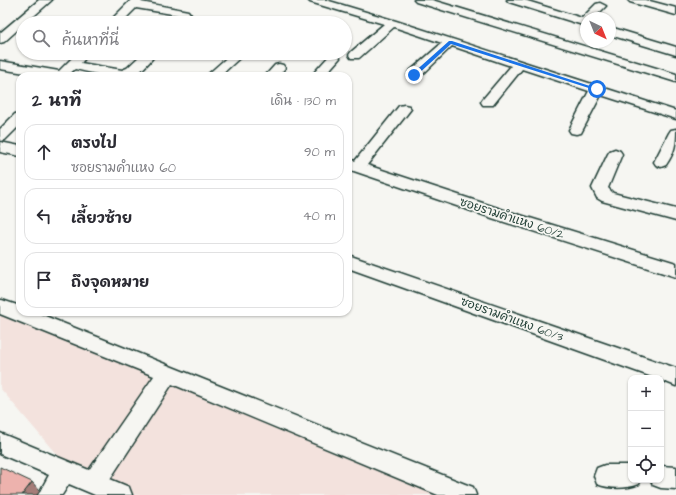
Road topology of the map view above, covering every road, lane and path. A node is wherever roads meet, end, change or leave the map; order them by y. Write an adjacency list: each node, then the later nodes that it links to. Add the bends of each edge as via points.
1 (46, 0): 10 (street)
2 (314, 0): 14 (street)
3 (420, 0): 35 (street)
4 (513, 0): 13 (street)
5 (634, 0): 9 (street)
6 (135, 2): 11 (street); 12 (street, via 184,13)
7 (600, 6): 8 (street)
8 (594, 12)
9 (676, 12)
10 (27, 16)
11 (121, 16)
12 (184, 16)
13 (580, 19)
14 (392, 23): 18 (street); 20 (street)
15 (16, 25): 17 (street)
16 (616, 33): 19 (street)
17 (0, 39)
18 (450, 42): 25 (street); 34 (street)
19 (676, 51)
20 (355, 55)
21 (76, 60): 26 (street)
22 (143, 60): 31 (street)
23 (231, 60): 32 (street)
24 (332, 60): 33 (street)
25 (519, 64): 36 (street); 37 (street)
26 (71, 65): 29 (street); 30 (street)
27 (0, 66): 28 (street)
28 (37, 72)
29 (65, 72)
30 (111, 72)
31 (129, 72)
32 (217, 72)
33 (321, 72)
34 (414, 75)
35 (676, 78)
36 (597, 89): 39 (street); 41 (street)
37 (488, 102)
38 (404, 110): 48 (street)
39 (676, 115)
40 (16, 121): 43 (street)
41 (576, 130)
42 (676, 133): 47 (street)
43 (0, 137)
44 (0, 147): 45 (street)
45 (16, 149)
46 (615, 154): 49 (street, via 600,188 603,194)
47 (661, 162)
48 (353, 165): 51 (street, ซอยรามคำแหง 60/2)
49 (676, 215)
50 (352, 262): 56 (street, ซอยรามคำแหง 60/3)
51 (676, 270)
52 (2, 307): 53 (street)
53 (16, 313)
54 (25, 316): 55 (street)
55 (168, 373): 63 (street); 66 (street)
56 (676, 377)
57 (0, 443): 58 (street)
58 (65, 471): 63 (street); 64 (street)
59 (605, 476): 60 (street)
60 (628, 476)
61 (664, 477): 62 (street)
62 (676, 478)
63 (94, 483): 65 (street)
64 (49, 495)
65 (121, 495)
66 (465, 495)

